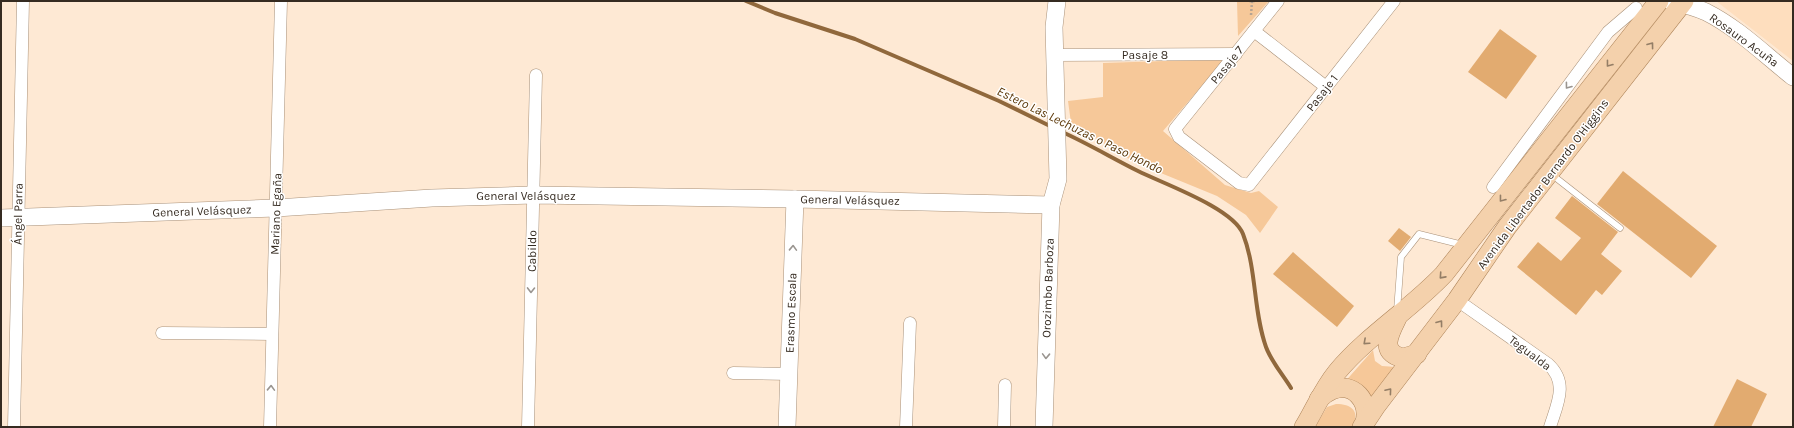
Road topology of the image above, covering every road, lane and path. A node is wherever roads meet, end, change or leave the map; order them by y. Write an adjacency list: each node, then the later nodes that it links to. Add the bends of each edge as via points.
1 (23, 1): 28 (street, Ángel Parra)
2 (281, 1): 26 (street, Mariano Egaña)
3 (1057, 1): 15 (street, Orozimbo Barboza, via 1054,27)
4 (1249, 1): 5 (path)
5 (1256, 1)
6 (1278, 1): 11 (street, Pasaje 7)
7 (1394, 1): 18 (street, Pasaje 1)
8 (1659, 1): 13 (main road, Avenida Libertador Bernardo O'Higgins)
9 (1679, 2): 17 (street, Rosauro Acuña, via 1706,12); 19 (main road, Avenida Libertador Bernardo O'Higgins, one-way to 9)
10 (1636, 8): 12 (street, Avenida Libertador Bernardo O'Higgins)
11 (1254, 31): 14 (street, Pasaje 7); 18 (street)
12 (1608, 32): 13 (street); 20 (street, Avenida Libertador Bernardo O'Higgins, one-way to 20)
13 (1628, 40): 20 (main road, Avenida Libertador Bernardo O'Higgins, one-way to 20)
14 (1236, 54): 15 (street, Pasaje 8); 21 (street, Pasaje 7, via 1175,129 1179,137 1239,183)
15 (1055, 55): 25 (street, Orozimbo Barboza, via 1059,149 1057,188)
16 (536, 75): 23 (street, Cabildo)
17 (1793, 76)
18 (1326, 87): 21 (street, Pasaje 1)
19 (1549, 173): 29 (lane); 31 (main road, Avenida Libertador Bernardo O'Higgins)
20 (1512, 175): 22 (street, Avenida Libertador Bernardo O'Higgins); 30 (main road, Avenida Libertador Bernardo O'Higgins, one-way to 30)
21 (1249, 185)
22 (1493, 186)
23 (534, 196): 24 (street, General Velásquez); 26 (street, General Velásquez, via 432,198); 45 (street, Cabildo, one-way to 45)
24 (795, 199): 25 (street, General Velásquez); 38 (street, Erasmo Escala, one-way to 24)
25 (1051, 205): 49 (street, Orozimbo Barboza, one-way to 49)
26 (276, 208): 28 (street, General Velásquez); 35 (street, Mariano Egaña)
27 (1, 218): 28 (street, General Velásquez)
28 (18, 218): 43 (street, Ángel Parra)
29 (1620, 228)
30 (1467, 246): 32 (main road, Avenida Libertador Bernardo O'Higgins, one-way to 32, via 1432,287); 32 (lane, via 1419,234 1401,257)
31 (1457, 300): 36 (main road, Avenida Libertador Bernardo O'Higgins, one-way to 31); 50 (street, Tegualda, via 1556,372 1561,391)
32 (1397, 318): 36 (main road, via 1388,336 1388,346 1391,351 1404,358); 40 (main road, Avenida Libertador Bernardo O'Higgins, one-way to 40, via 1375,334 1344,363)
33 (910, 323): 47 (street)
34 (162, 333): 35 (street)
35 (272, 334): 44 (street, Mariano Egaña, one-way to 35)
36 (1417, 354): 41 (main road, Avenida Libertador Bernardo O'Higgins, one-way to 36)
37 (734, 373): 38 (street)
38 (790, 374): 46 (street, Erasmo Escala)
39 (1005, 385): 48 (street)
40 (1319, 399): 41 (main road, via 1338,388 1351,389 1364,401 1367,411); 42 (main road, Avenida Libertador Bernardo O'Higgins)
41 (1364, 424)
42 (1305, 426)
43 (14, 427)
44 (270, 427)
45 (528, 427)
46 (787, 427)
47 (906, 427)
48 (1004, 427)
49 (1044, 427)
50 (1550, 427)

